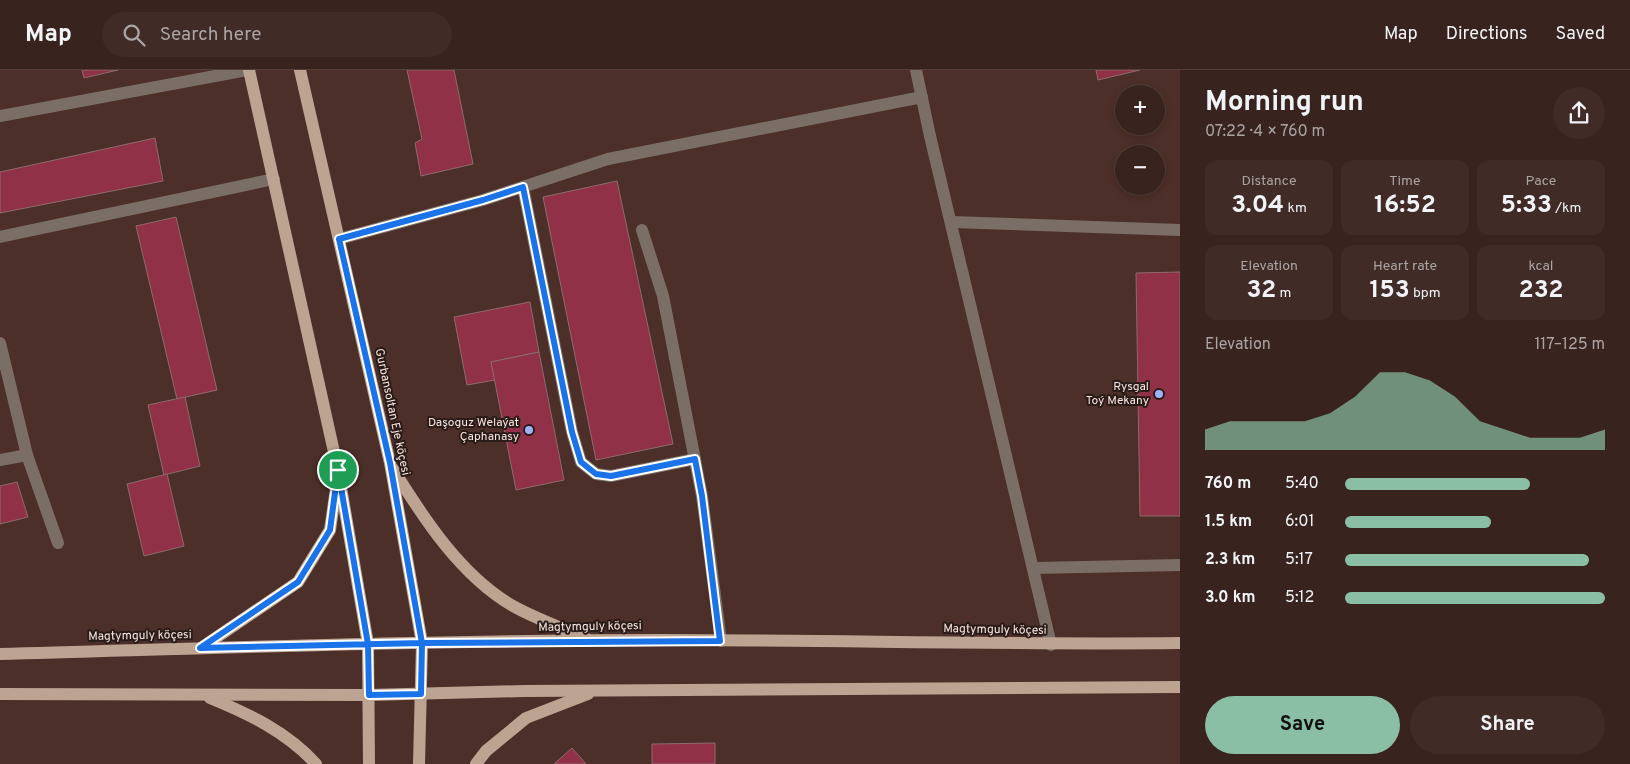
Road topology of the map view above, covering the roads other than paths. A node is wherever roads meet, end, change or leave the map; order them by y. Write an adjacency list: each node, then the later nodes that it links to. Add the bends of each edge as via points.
1 (248, 70): 5 (street); 6 (main road)
2 (300, 70): 12 (main road, Gurbansoltan Eje köçesi)
3 (916, 70): 4 (street)
4 (922, 97): 7 (street, via 608,159); 8 (street)
5 (0, 116)
6 (274, 178): 11 (street); 18 (main road)
7 (523, 187): 12 (street); 15 (street, via 572,432 581,462 596,474 611,476)
8 (952, 222): 10 (street); 21 (street)
9 (642, 230): 15 (street, via 663,296)
10 (1180, 230)
11 (0, 237)
12 (339, 239): 17 (main road, Gurbansoltan Eje köçesi)
13 (0, 343): 14 (street)
14 (27, 454): 16 (street); 19 (street)
15 (695, 459): 23 (street)
16 (0, 460)
17 (390, 463): 22 (main road, via 420,512 473,576 513,606); 25 (main road, Gurbansoltan Eje köçesi)
18 (338, 470): 26 (main road); 28 (main road, via 330,530 298,582)
19 (58, 542)
20 (1180, 565): 21 (street)
21 (1034, 568): 27 (street)
22 (591, 641): 23 (main road, Magtymguly köçesi); 25 (main road, Magtymguly köçesi)
23 (720, 641): 27 (main road, Magtymguly köçesi)
24 (1180, 642): 27 (main road, Magtymguly köçesi)
25 (422, 643): 26 (main road, Magtymguly köçesi); 33 (main road, Gurbansoltan Eje köçesi)
26 (368, 644): 28 (main road, Magtymguly köçesi); 35 (main road)
27 (1052, 645)
28 (200, 648): 29 (main road, Magtymguly köçesi)
29 (0, 654)
30 (1180, 687): 31 (main road)
31 (596, 691): 33 (main road); 39 (main road, via 526,718 486,751)
32 (0, 694): 34 (main road)
33 (421, 694): 35 (main road); 38 (main road, Gurbansoltan Eje köçesi)
34 (203, 695): 35 (main road); 36 (main road, via 254,715 303,750)
35 (369, 695): 37 (main road)
36 (316, 764)
37 (370, 764)
38 (419, 764)
39 (476, 764)

